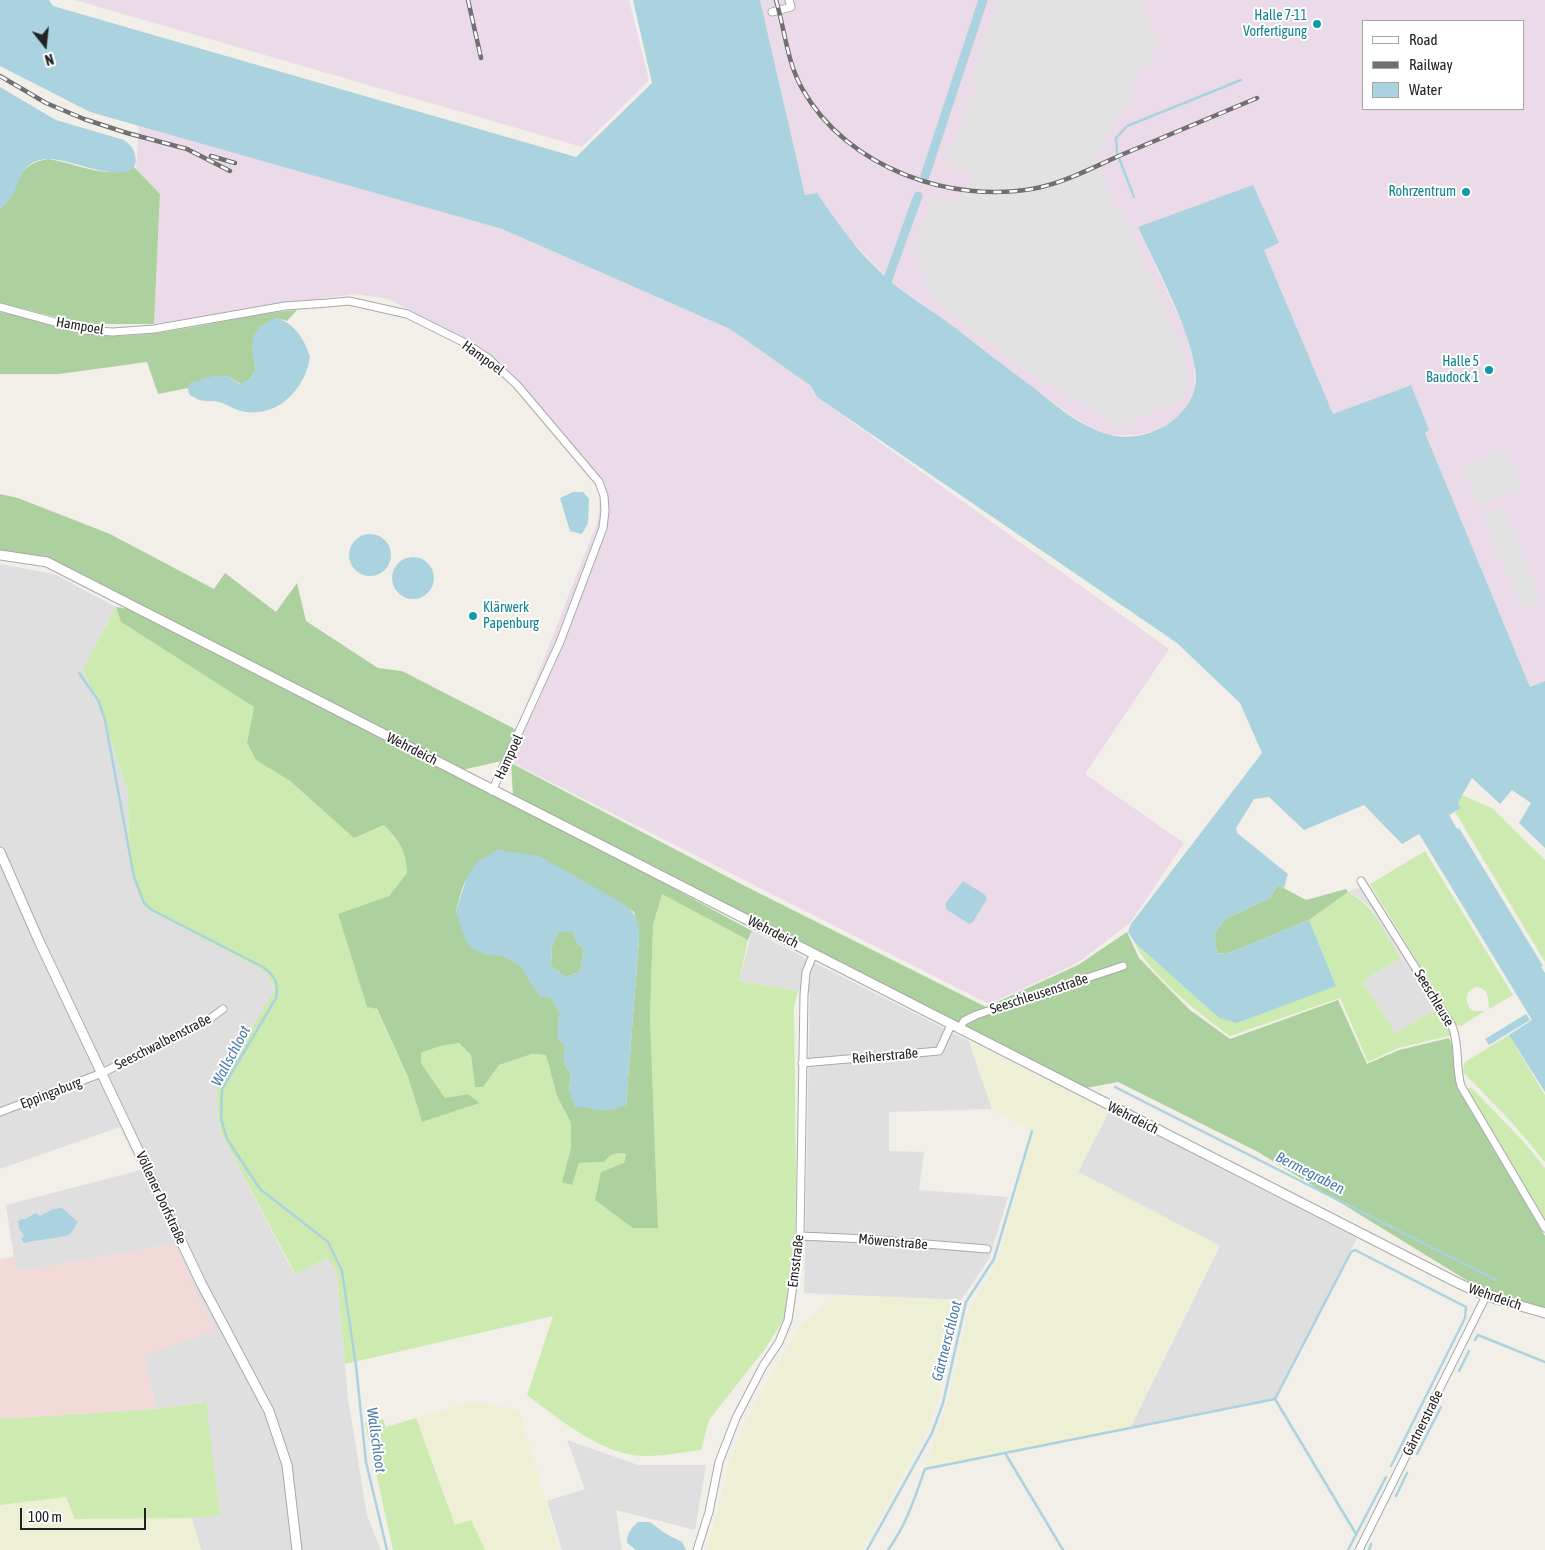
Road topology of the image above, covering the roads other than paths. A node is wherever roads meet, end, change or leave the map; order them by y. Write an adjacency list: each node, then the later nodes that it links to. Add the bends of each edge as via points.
1 (789, 0): 2 (street, via 791,7)
2 (772, 12)
3 (0, 308): 5 (street, Hampoel, via 84,330 113,332 154,329 285,306 349,302 420,319 465,343 504,372 590,470 604,496 605,511 603,528 560,642)
4 (0, 555): 5 (street, Wehrdeich, via 47,562)
5 (492, 790): 8 (street, Wehrdeich)
6 (0, 852): 13 (street, Völlener Dorfstraße)
7 (1362, 881): 15 (street, Seeschleuse, via 1452,1026 1458,1047 1461,1086)
8 (814, 953): 11 (street, Wehrdeich); 12 (street, Emsstraße, via 806,972)
9 (1123, 966): 11 (street, Seeschleusenstraße, via 976,1015)
10 (223, 1009): 13 (street, Seeschwalbenstraße, via 207,1021)
11 (955, 1027): 12 (street, Reiherstraße, via 939,1051); 18 (street, Wehrdeich)
12 (802, 1063): 16 (street, Emsstraße)
13 (102, 1074): 14 (street, Eppingaburg); 20 (street, Völlener Dorfstraße, via 201,1283 272,1419 287,1465)
14 (0, 1112)
15 (1545, 1228)
16 (800, 1236): 17 (street, Möwenstraße); 21 (street, Emsstraße, via 788,1320 732,1427 719,1462)
17 (987, 1248)
18 (1486, 1296): 19 (street, Wehrdeich); 22 (street, Gärtnerstraße)
19 (1545, 1313)
20 (297, 1550)
21 (697, 1550)
22 (1359, 1550)

